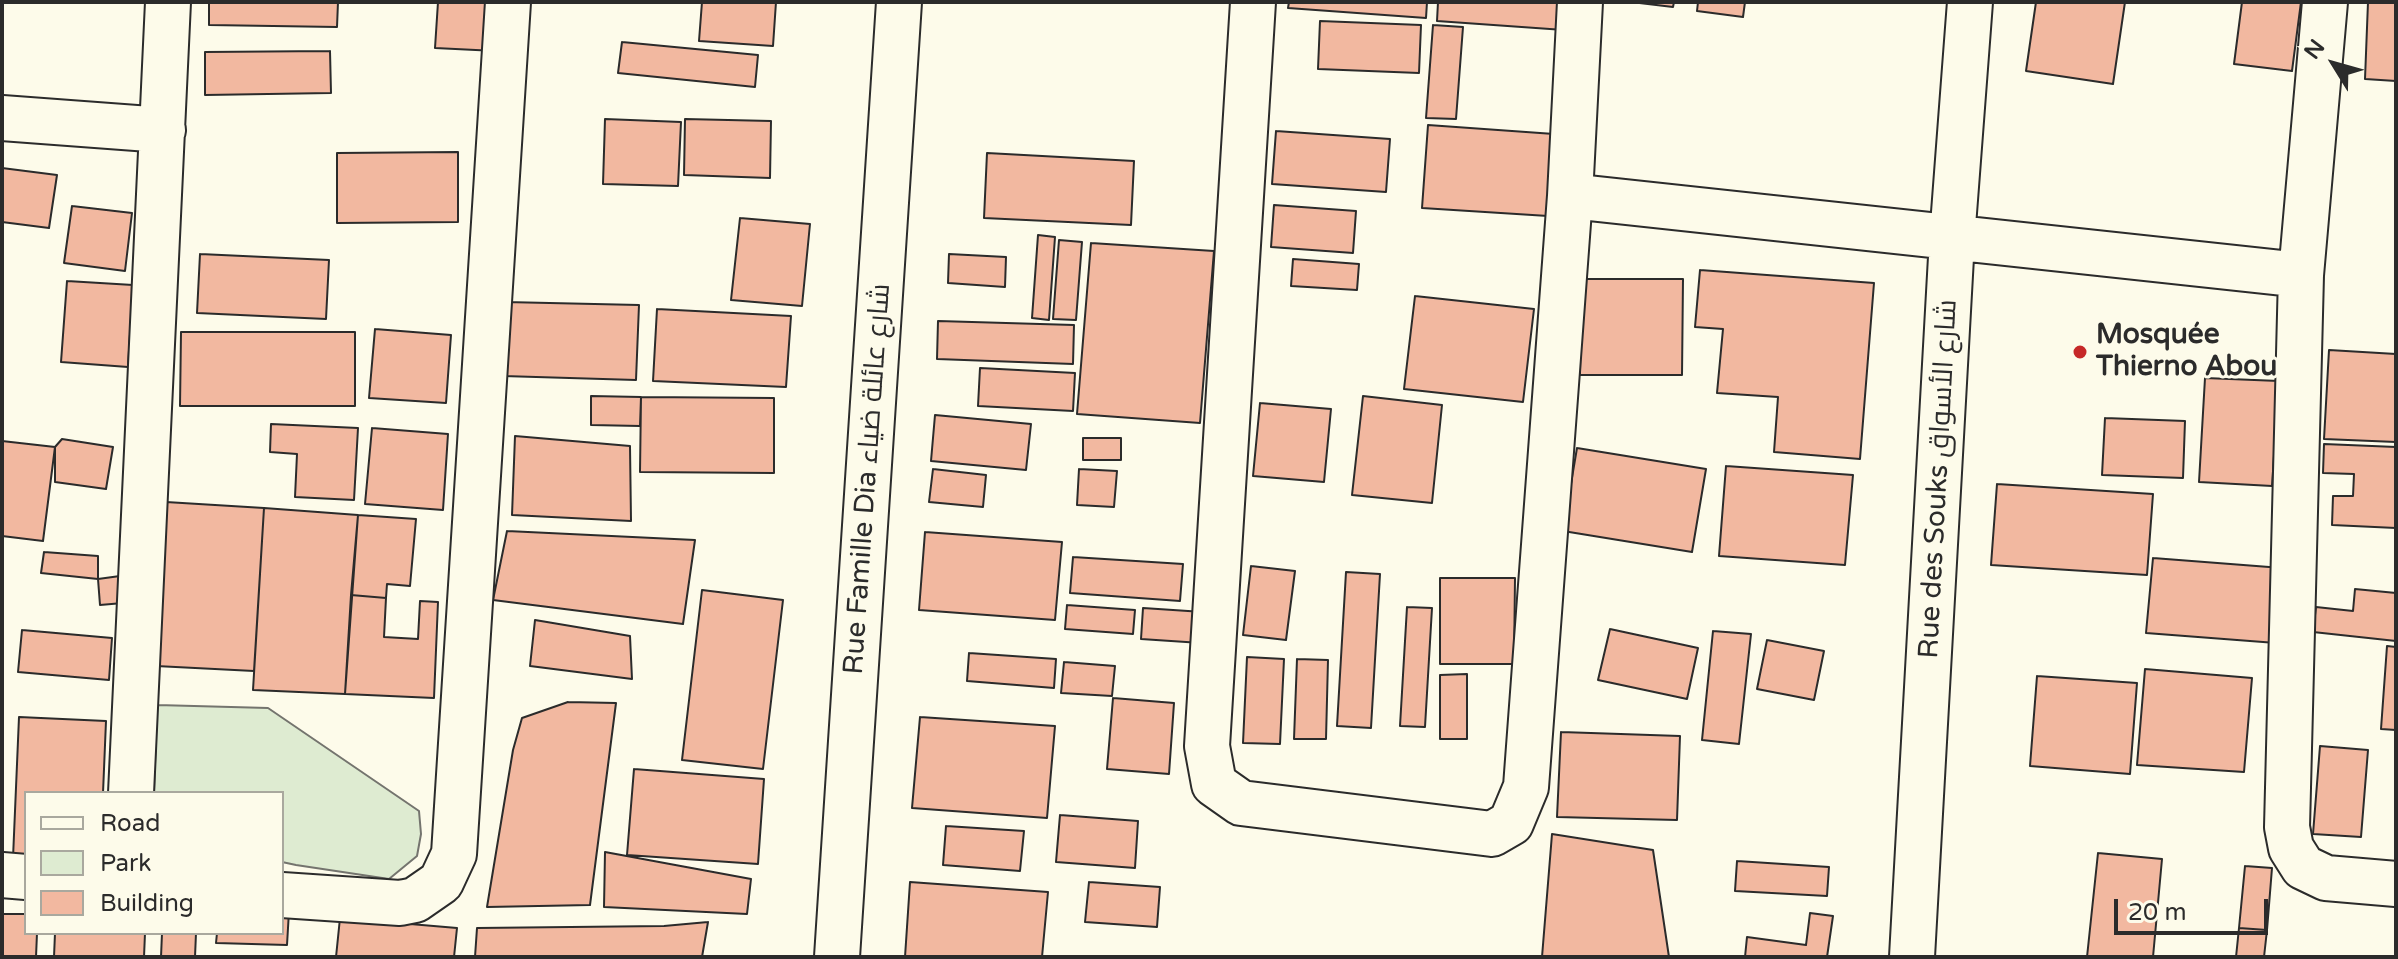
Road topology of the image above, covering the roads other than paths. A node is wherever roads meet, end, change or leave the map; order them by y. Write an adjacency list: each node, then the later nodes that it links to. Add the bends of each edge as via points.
1 (168, 2): 9 (street)
2 (508, 2): 17 (street, via 454,854 441,882 415,900)
3 (899, 2): 18 (street, Rue Famille Dia شارع عائلة ضياء)
4 (1253, 2): 10 (street, via 1207,746 1214,784 1241,803 1492,834 1511,823 1526,787)
5 (1580, 2): 10 (street)
6 (1970, 2): 11 (street, Rue des Souks شارع الأسواق)
7 (2325, 2): 12 (street)
8 (2, 118): 9 (street)
9 (163, 130): 13 (street)
10 (1570, 196): 11 (street)
11 (1952, 239): 12 (street); 19 (street, Rue des Souks شارع الأسواق)
12 (2301, 275): 16 (street, via 2287,827 2291,848 2303,867 2326,878)
13 (131, 791)
14 (2, 875): 15 (street)
15 (24, 877)
16 (2396, 884)
17 (284, 895)
18 (837, 957)
19 (1912, 957)

